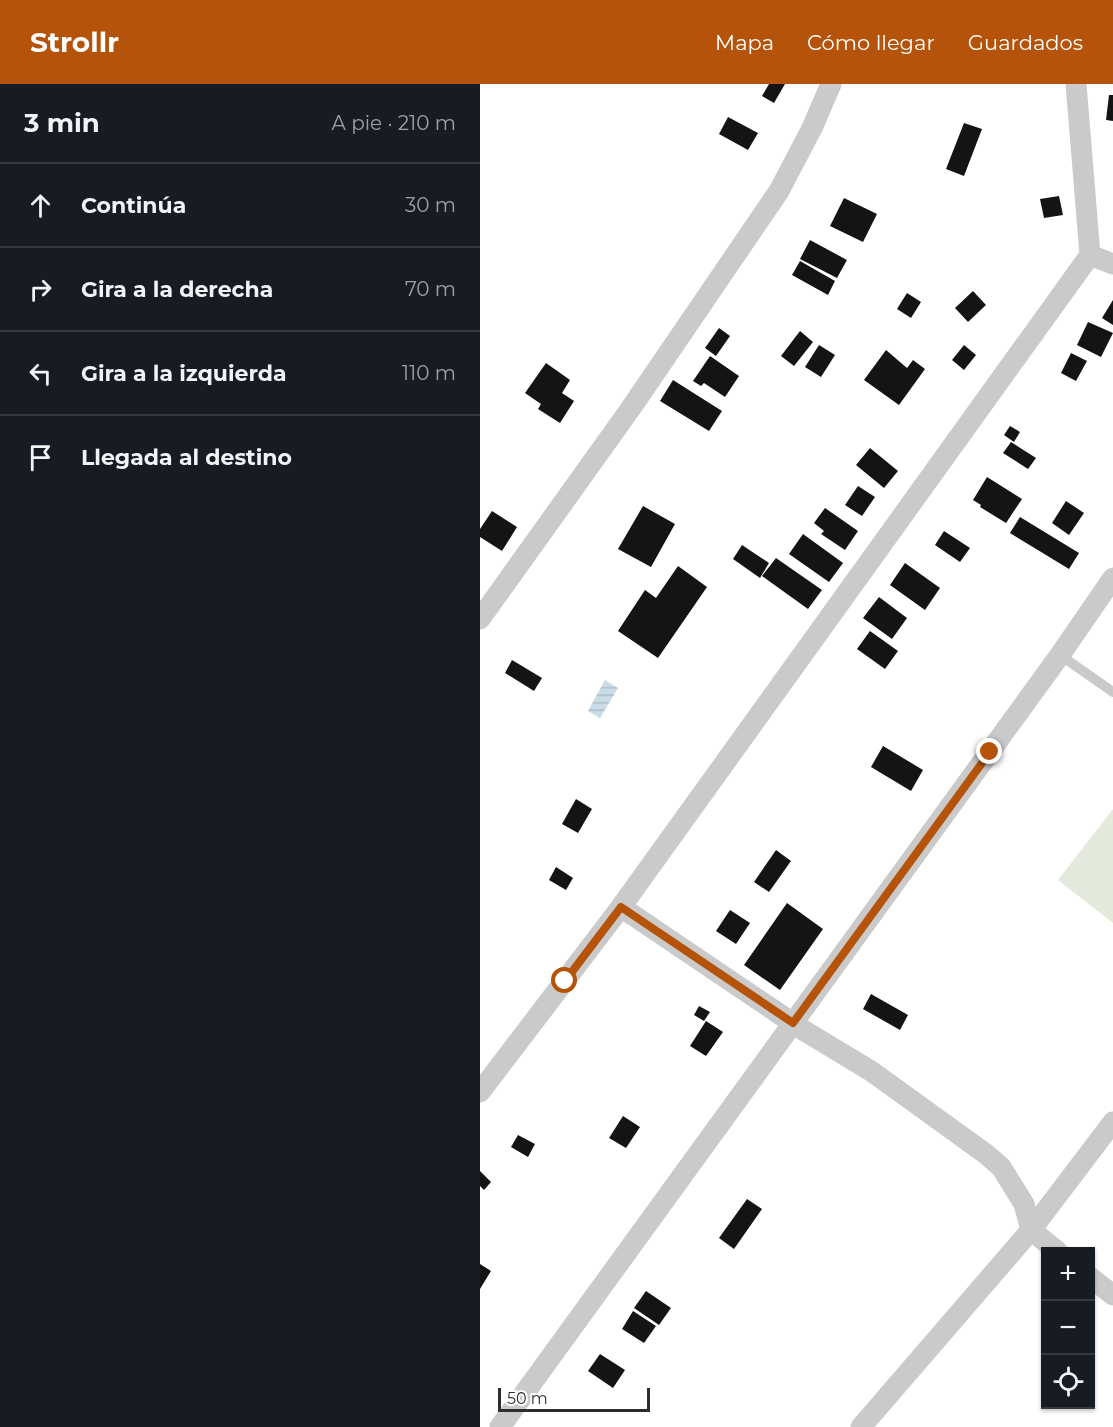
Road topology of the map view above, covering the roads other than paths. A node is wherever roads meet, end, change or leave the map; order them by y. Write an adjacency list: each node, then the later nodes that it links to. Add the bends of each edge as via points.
1 (831, 84): 6 (street, via 779,191 631,408)
2 (1076, 84): 3 (street)
3 (1089, 255): 4 (street); 9 (street)
4 (1113, 264)
5 (1113, 578): 7 (street)
6 (482, 611)
7 (1060, 655): 8 (lane); 10 (street)
8 (1113, 692)
9 (621, 907): 10 (street); 11 (street)
10 (793, 1023): 13 (street, via 871,1071 1001,1167 1024,1204); 17 (street)
11 (480, 1092)
12 (1113, 1122): 13 (street)
13 (1031, 1230): 14 (street); 18 (street)
14 (1053, 1247)
15 (1095, 1281): 16 (street)
16 (1113, 1295)
17 (500, 1427)
18 (861, 1427)

